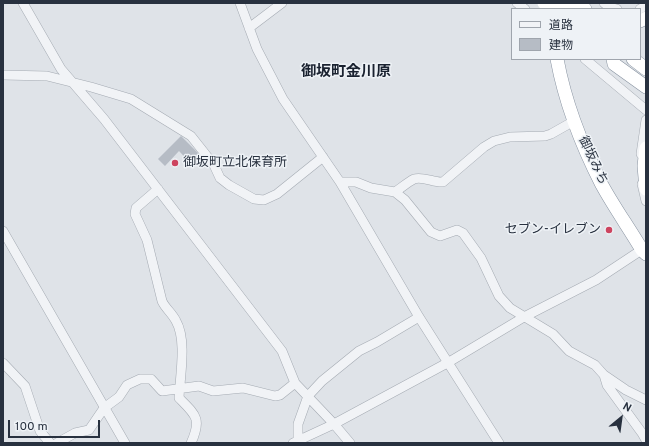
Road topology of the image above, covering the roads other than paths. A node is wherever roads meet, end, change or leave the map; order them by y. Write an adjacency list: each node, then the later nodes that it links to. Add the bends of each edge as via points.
1 (23, 3): 18 (street, via 61,69)
2 (240, 3): 8 (street)
3 (282, 3): 8 (street)
4 (559, 3): 6 (highway)
5 (604, 3): 7 (street)
6 (574, 6)
7 (613, 8)
8 (249, 28): 24 (street, via 283,99)
9 (557, 60): 22 (highway, 御坂みち)
10 (566, 60): 31 (highway, 御坂みち, via 582,120 596,154)
11 (586, 60): 20 (street)
12 (613, 60): 19 (highway, via 614,64)
13 (618, 60): 17 (highway)
14 (634, 60): 15 (highway)
15 (646, 69)
16 (3, 75): 18 (street, via 47,76)
17 (646, 81)
18 (75, 83): 24 (street, via 131,99 172,123 191,136 214,165 220,178 254,199 264,200 277,194); 26 (street)
19 (646, 88)
20 (646, 110)
21 (646, 120): 29 (street, via 640,174)
22 (574, 121): 28 (street, via 545,136 510,137 494,141 443,182 414,179); 31 (highway, 御坂みち, via 603,186)
23 (646, 148): 27 (highway)
24 (323, 157): 25 (street)
25 (340, 182): 28 (street, via 356,182 371,188); 32 (street)
26 (158, 189): 37 (street, via 282,351); 38 (street, via 136,208 135,214 147,240 162,300 180,329 182,340)
27 (646, 189)
28 (395, 192): 33 (street, via 405,200 431,232 440,236 457,230 463,233 482,258 499,296 510,308)
29 (646, 201)
30 (3, 231): 41 (street)
31 (645, 248): 33 (street, via 596,280)
32 (419, 317): 34 (street); 39 (street, via 359,351)
33 (524, 317): 34 (street); 36 (street, via 553,334 569,351 595,365)
34 (449, 362): 42 (street); 50 (street)
35 (3, 363): 45 (street, via 24,386 40,431)
36 (604, 375): 40 (street); 43 (street, via 607,385)
37 (295, 382): 38 (street, via 280,395 275,396 243,388 213,391 199,386); 39 (street)
38 (179, 389): 41 (street, via 162,391 151,379 140,378 128,385 119,397); 48 (street, via 179,398 195,414 196,432)
39 (308, 396): 42 (street); 44 (street, via 298,424)
40 (646, 400)
41 (104, 408): 46 (street, via 89,430 75,433); 47 (street)
42 (334, 424): 44 (street); 49 (street)
43 (646, 440)
44 (296, 442)
45 (50, 443)
46 (56, 443)
47 (125, 443)
48 (191, 443)
49 (350, 443)
50 (499, 443)

